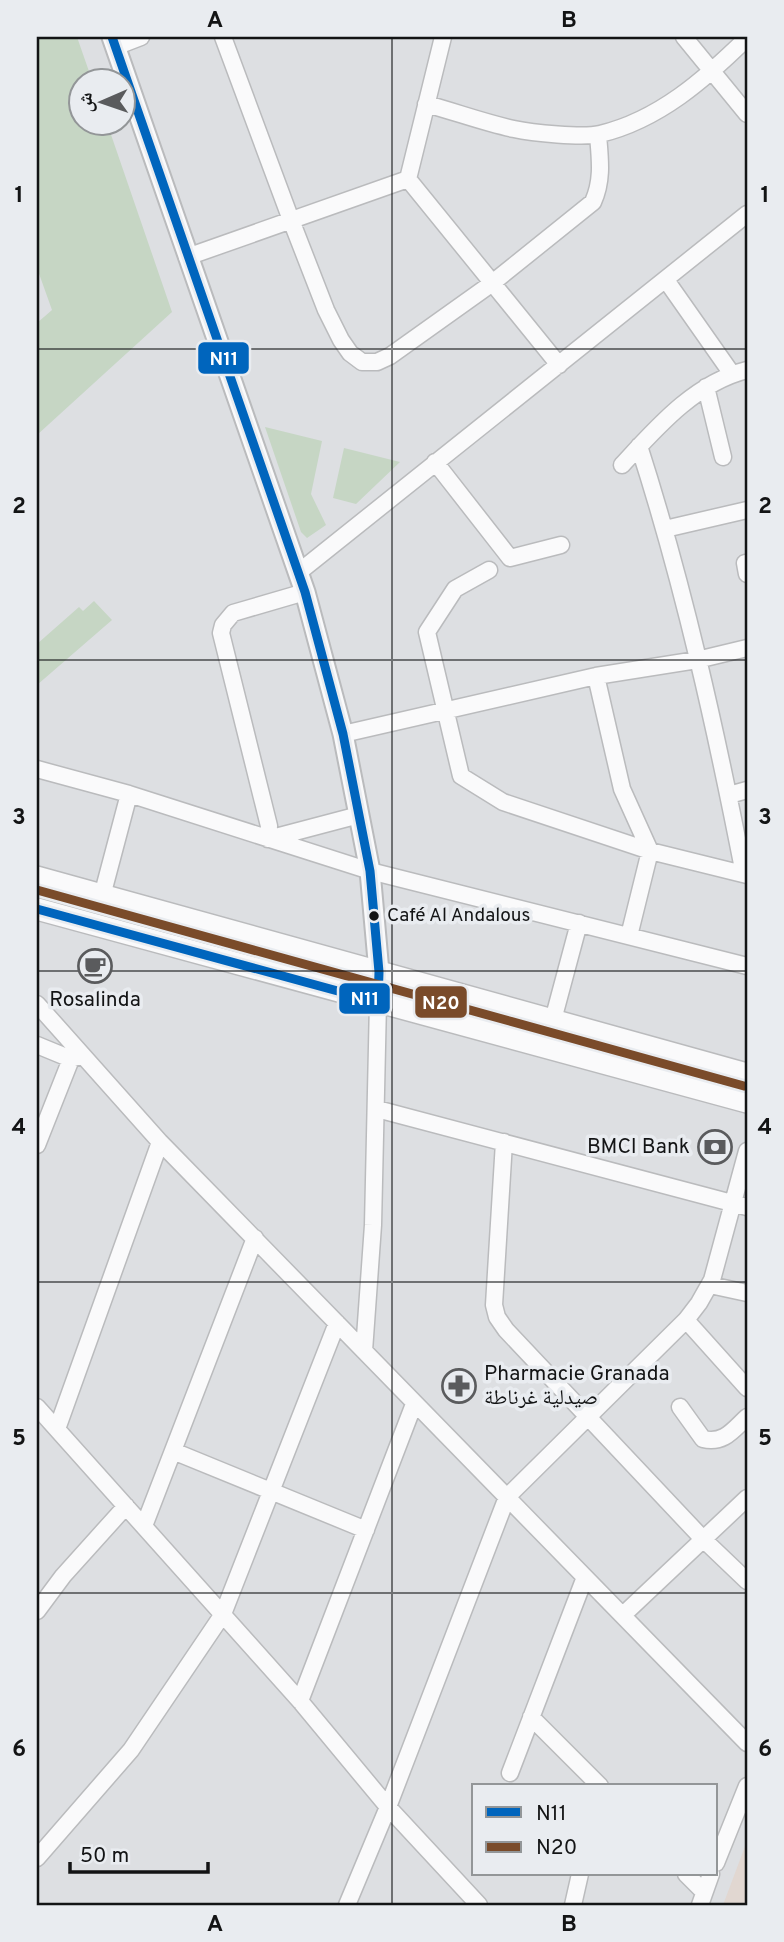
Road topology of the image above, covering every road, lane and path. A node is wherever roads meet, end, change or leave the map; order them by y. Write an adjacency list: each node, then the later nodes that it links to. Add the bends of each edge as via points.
1 (141, 37): 6 (street)
2 (223, 37): 13 (street)
3 (443, 37): 8 (street)
4 (684, 37): 7 (street)
5 (747, 38): 7 (street)
6 (114, 42): 14 (street)
7 (714, 71): 9 (street); 10 (street, via 647,118)
8 (426, 104): 10 (street, via 515,130); 11 (street)
9 (747, 114)
10 (598, 135): 16 (street, via 601,177 593,202)
11 (408, 179): 13 (street); 16 (street)
12 (747, 214): 15 (street)
13 (291, 220): 14 (street); 16 (street, via 326,310 341,340 362,362 390,356)
14 (187, 257): 28 (street)
15 (666, 280): 17 (street); 18 (street)
16 (491, 284): 17 (street)
17 (559, 365): 22 (street)
18 (739, 372): 19 (street)
19 (706, 387): 20 (street); 21 (street)
20 (639, 446): 23 (street); 25 (street)
21 (723, 457)
22 (435, 462): 26 (street, via 510,558); 28 (street)
23 (622, 465)
24 (747, 510): 25 (street)
25 (666, 529): 31 (street)
26 (561, 545)
27 (489, 570): 33 (street, via 454,589 427,632)
28 (299, 572): 29 (street)
29 (304, 592): 34 (street); 40 (street, via 233,613 221,633 269,826)
30 (747, 648): 31 (street)
31 (697, 660): 32 (street); 38 (street)
32 (596, 676): 33 (street); 41 (street, via 622,789)
33 (445, 709): 34 (street); 41 (street, via 461,776 503,802)
34 (343, 734): 39 (street)
35 (37, 769): 37 (street)
36 (747, 790): 38 (street)
37 (129, 794): 40 (street); 45 (street)
38 (729, 795): 43 (street)
39 (359, 815): 40 (street); 42 (street)
40 (268, 839): 42 (street)
41 (650, 851): 43 (street); 48 (street)
42 (370, 871): 47 (street); 50 (street)
43 (746, 875)
44 (37, 877): 45 (main road)
45 (102, 896): 50 (main road)
46 (37, 909): 51 (main road)
47 (579, 923): 48 (street); 53 (street)
48 (629, 936): 49 (street)
49 (747, 966)
50 (379, 972): 51 (street); 53 (main road)
51 (379, 1002): 57 (main road); 58 (street)
52 (37, 1004): 55 (street)
53 (553, 1020): 56 (main road)
54 (37, 1045): 55 (street)
55 (76, 1057): 59 (street); 60 (street)
56 (747, 1074)
57 (747, 1102)
58 (377, 1109): 61 (street); 69 (street)
59 (37, 1142)
60 (160, 1142): 64 (street); 76 (street)
61 (504, 1143): 63 (street); 74 (street, via 494,1292 497,1317)
62 (747, 1151): 63 (street)
63 (740, 1206): 65 (street)
64 (255, 1238): 68 (street); 77 (street)
65 (710, 1285): 66 (street); 67 (street)
66 (747, 1293)
67 (686, 1320): 70 (street); 74 (street)
68 (337, 1323): 69 (street); 78 (street)
69 (364, 1351): 71 (street)
70 (747, 1388)
71 (414, 1404): 79 (street); 83 (street)
72 (37, 1407): 76 (street)
73 (680, 1407): 75 (street, via 703,1438 714,1441)
74 (588, 1416): 79 (street); 84 (street)
75 (747, 1417)
76 (57, 1429): 81 (street)
77 (173, 1451): 78 (street); 82 (street)
78 (271, 1491): 83 (street); 88 (street)
79 (507, 1497): 85 (street); 96 (street)
80 (747, 1498): 84 (street)
81 (126, 1506): 82 (street); 87 (street)
82 (144, 1526): 88 (street)
83 (366, 1530): 90 (street)
84 (703, 1539): 86 (street); 89 (street)
85 (585, 1577): 89 (street); 91 (street)
86 (747, 1581)
87 (37, 1611)
88 (223, 1614): 90 (street); 97 (street, via 131,1750)
89 (623, 1615): 92 (street)
90 (300, 1701): 96 (street)
91 (531, 1717): 93 (street); 94 (street)
92 (747, 1743)
93 (510, 1773)
94 (598, 1784)
95 (747, 1786): 98 (street)
96 (388, 1807): 103 (street); 104 (street)
97 (37, 1858)
98 (718, 1858)
99 (580, 1876): 105 (street)
100 (687, 1876): 102 (street)
101 (710, 1876): 102 (street)
102 (702, 1898)
103 (347, 1905)
104 (479, 1905)
105 (573, 1905)

